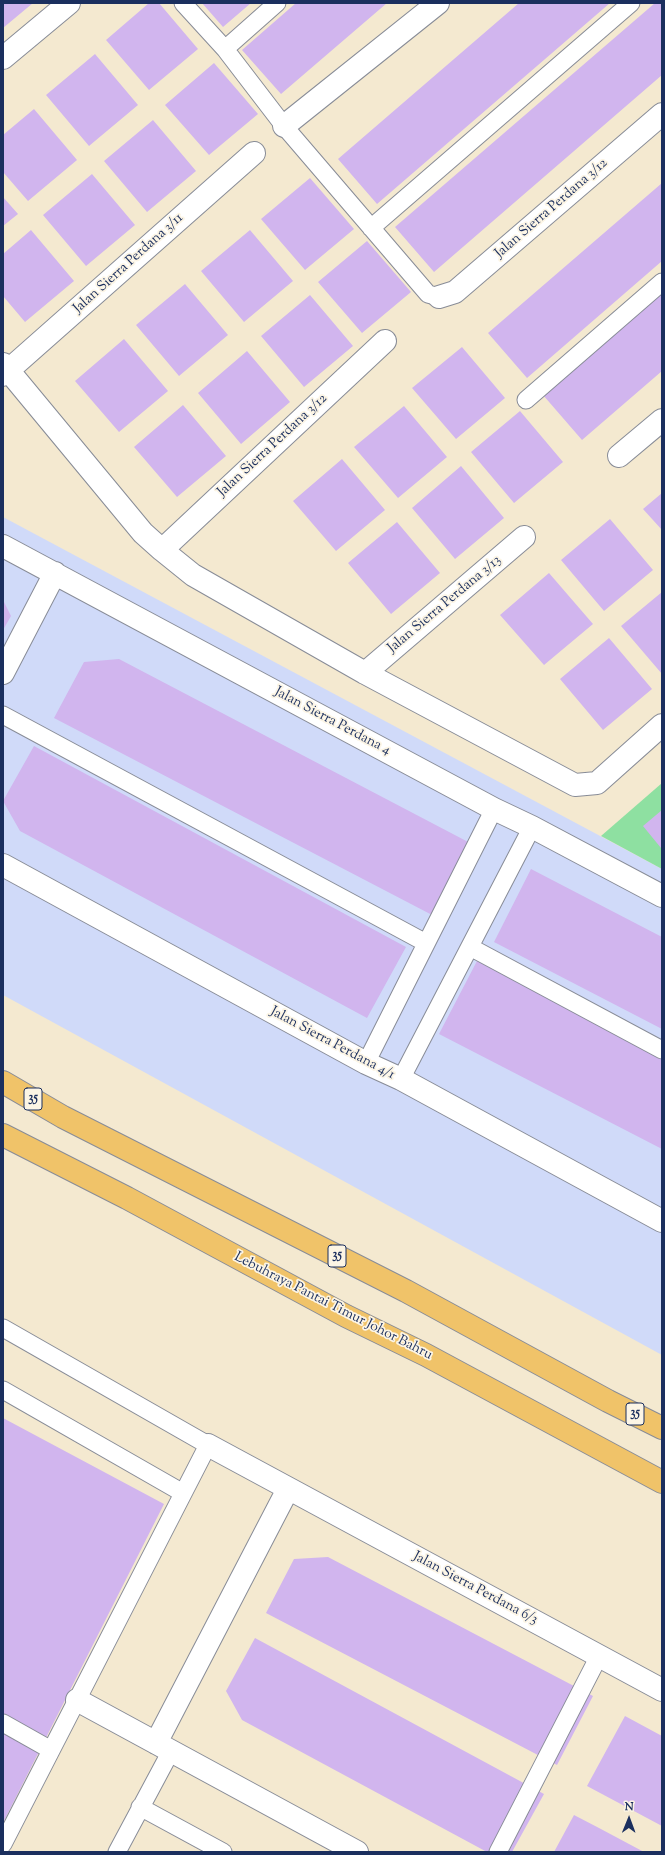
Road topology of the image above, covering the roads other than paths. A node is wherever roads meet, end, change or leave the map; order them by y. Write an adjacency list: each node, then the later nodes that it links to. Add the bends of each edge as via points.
1 (69, 3): 7 (street)
2 (183, 3): 6 (lane)
3 (277, 3): 6 (lane)
4 (438, 3): 9 (street)
5 (631, 3): 11 (lane)
6 (225, 49): 9 (lane)
7 (3, 58)
8 (662, 114): 13 (street, Jalan Sierra Perdana 3/12, via 455,292)
9 (284, 126): 11 (lane)
10 (254, 153): 15 (street, Jalan Sierra Perdana 3/11)
11 (370, 228): 13 (lane, via 428,294)
12 (662, 282): 16 (lane)
13 (439, 298)
14 (385, 341): 21 (street, Jalan Sierra Perdana 3/12)
15 (5, 370): 21 (street, via 143,533)
16 (526, 400)
17 (662, 420): 18 (street)
18 (619, 456)
19 (524, 537): 24 (street, Jalan Sierra Perdana 3/13)
20 (3, 546): 22 (street, Jalan Sierra Perdana 4)
21 (162, 550): 24 (street, via 193,574)
22 (55, 574): 23 (street); 27 (street, Jalan Sierra Perdana 4)
23 (3, 673)
24 (365, 674): 26 (street, via 576,785 597,783)
25 (3, 715): 31 (lane)
26 (662, 725)
27 (494, 809): 28 (street, Jalan Sierra Perdana 4); 31 (lane)
28 (532, 827): 30 (street, Jalan Sierra Perdana 4); 32 (lane)
29 (3, 865): 34 (street, Jalan Sierra Perdana 4/1)
30 (662, 896)
31 (426, 943): 34 (lane)
32 (470, 947): 33 (lane); 36 (lane)
33 (662, 1050)
34 (366, 1063): 36 (street, Jalan Sierra Perdana 4/1)
35 (3, 1067): 38 (highway)
36 (401, 1079): 40 (street, Jalan Sierra Perdana 4/1)
37 (3, 1082): 38 (highway, 35)
38 (63, 1117): 43 (highway, 35, via 387,1281)
39 (3, 1135): 45 (highway, Lebuhraya Pantai Timur Johor Bahru, via 127,1198 346,1316 426,1355)
40 (662, 1221)
41 (3, 1328): 44 (lane)
42 (3, 1390): 47 (lane)
43 (662, 1428)
44 (208, 1445): 46 (street, Jalan Sierra Perdana 6/3); 47 (lane)
45 (662, 1482)
46 (288, 1489): 48 (street, Jalan Sierra Perdana 6/3); 52 (street)
47 (183, 1493): 50 (lane)
48 (599, 1656): 49 (street, Jalan Sierra Perdana 6/3); 59 (lane)
49 (662, 1690)
50 (77, 1700): 52 (street); 53 (lane)
51 (3, 1723): 53 (lane)
52 (164, 1747): 54 (lane); 58 (street)
53 (51, 1750): 55 (lane)
54 (140, 1808): 56 (lane); 57 (lane)
55 (3, 1844)
56 (117, 1852)
57 (223, 1852)
58 (357, 1852)
59 (498, 1852)

